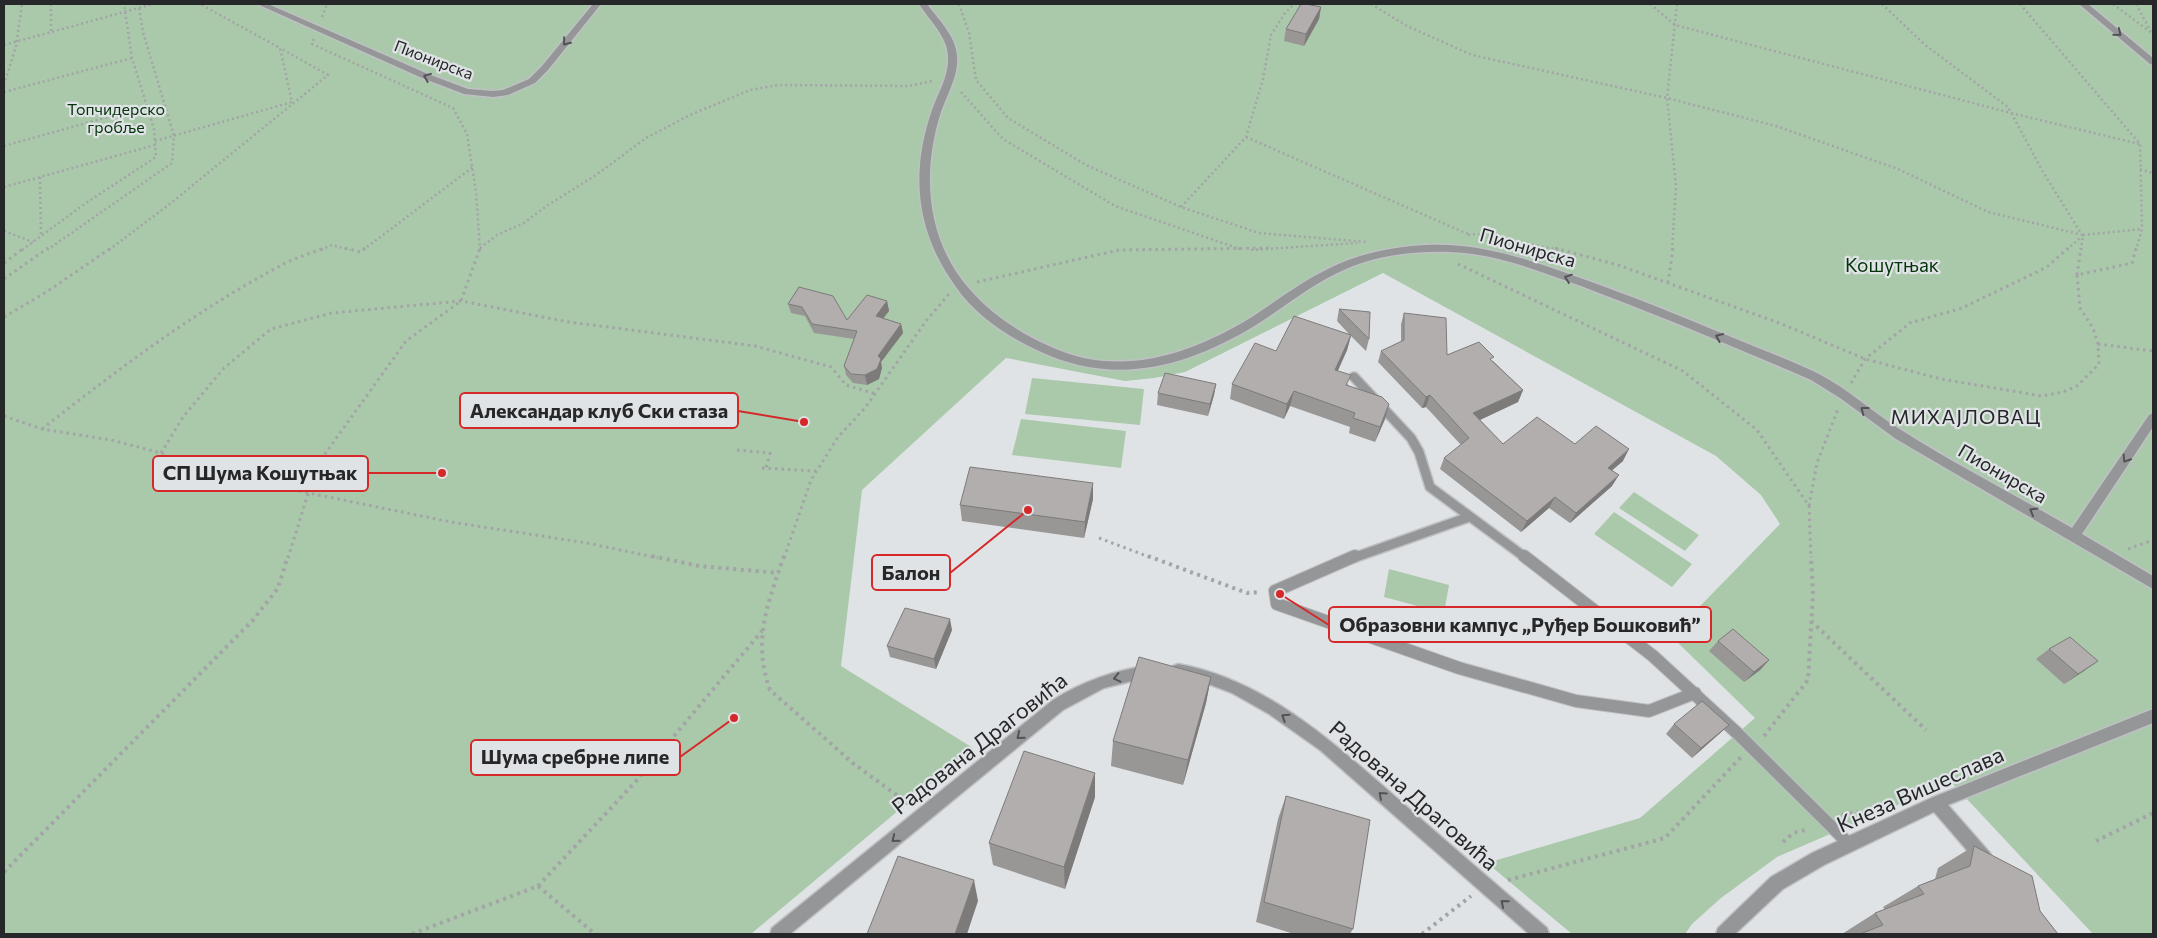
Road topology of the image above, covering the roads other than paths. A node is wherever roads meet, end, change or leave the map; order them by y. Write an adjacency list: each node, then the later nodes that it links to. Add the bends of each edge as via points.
1 (262, 4): 2 (street, Пионирска, one-way to 1, via 538,75 520,88 505,93 479,94 449,86)
2 (597, 4)
3 (923, 4): 9 (street, Пионирска, one-way to 3, via 1900,436 1815,377 1605,291 1497,254 1475,250 1429,248 1347,264 1222,338 1178,358 1147,366 1120,368 1091,364 1042,349 992,318 960,286 934,235 928,212 924,166 953,56 950,44)
4 (2083, 4): 5 (street, one-way to 5)
5 (2153, 62)
6 (1354, 378): 8 (lane, via 1410,436 1419,452 1430,487)
7 (2153, 418): 9 (street, one-way to 9)
8 (1470, 517): 11 (lane, via 1600,614); 11 (lane, via 1370,550 1275,591 1277,604 1459,668 1576,701 1649,711)
9 (2075, 536): 10 (street, Пионирска)
10 (2153, 584)
11 (1695, 693): 14 (lane)
12 (2153, 716): 13 (street, Кнеза Вишеслава)
13 (1936, 804): 14 (street, Кнеза Вишеслава); 15 (street)
14 (1849, 844): 18 (street, Кнеза Вишеслава, via 1777,883)
15 (1994, 869)
16 (778, 934): 17 (street, Радована Драговића, one-way to 16, via 1325,745 1287,718 1223,682 1195,672 1165,669 1102,681 1058,705)
17 (1541, 934)
18 (1724, 934)

